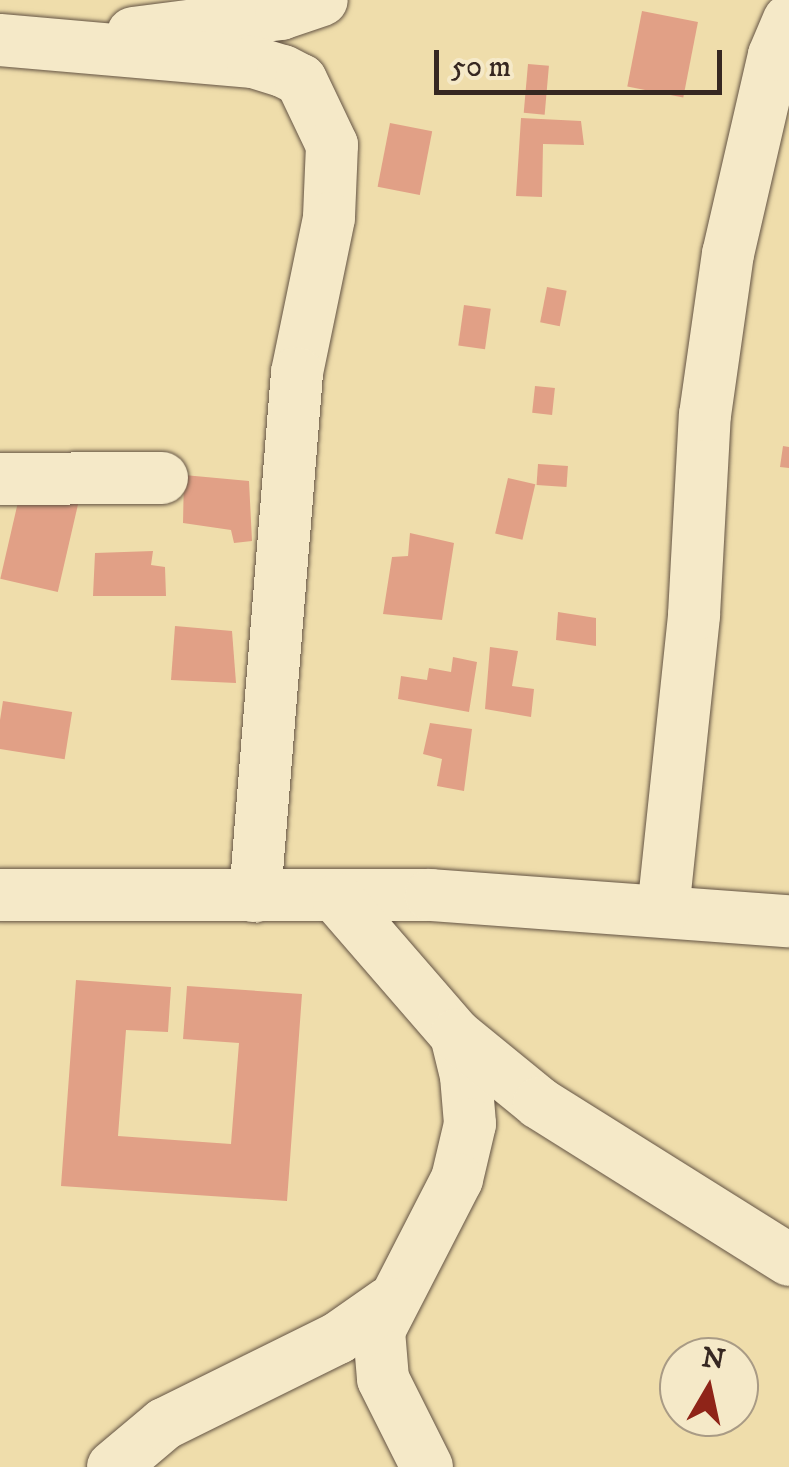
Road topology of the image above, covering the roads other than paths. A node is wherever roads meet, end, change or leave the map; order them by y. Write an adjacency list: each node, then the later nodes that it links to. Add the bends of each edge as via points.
1 (293, 5): 4 (street); 5 (street)
2 (789, 20): 11 (street, via 774,55 728,254 708,397 694,616)
3 (0, 40): 4 (street)
4 (83, 45): 5 (street, via 254,62)
5 (301, 80): 9 (street, via 332,145 332,180 319,280 297,373)
6 (162, 478): 7 (street)
7 (0, 479)
8 (0, 895): 9 (street)
9 (255, 896): 10 (street)
10 (338, 899): 11 (street, via 431,896); 13 (street)
11 (663, 911): 12 (street)
12 (789, 921)
13 (456, 1036): 14 (street, via 540,1104); 15 (street, via 470,1124 457,1179 432,1237)
14 (789, 1260)
15 (388, 1303): 16 (street, via 323,1346 164,1424); 17 (street, via 379,1332 383,1379)
16 (113, 1467)
17 (427, 1467)

